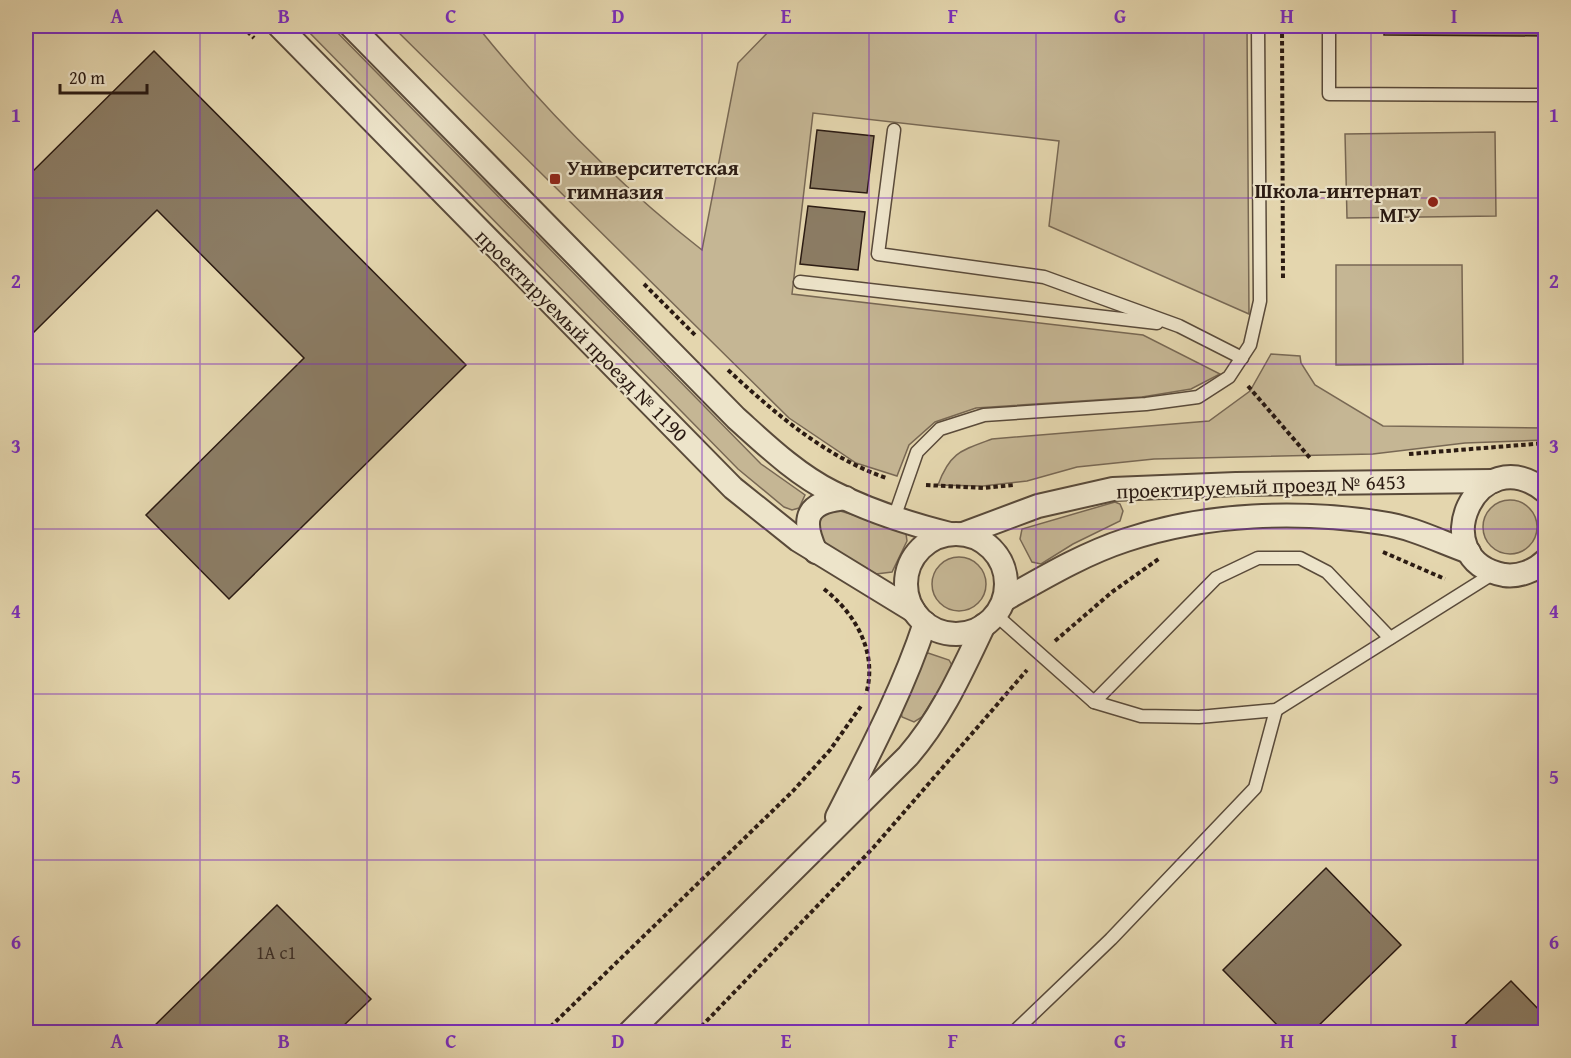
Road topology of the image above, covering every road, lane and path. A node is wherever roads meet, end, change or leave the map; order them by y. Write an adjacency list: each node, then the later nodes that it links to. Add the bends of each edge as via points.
1 (279, 26): 24 (street, проектируемый проезд № 1190, via 734,488)
2 (351, 26): 21 (street, via 736,418 775,453)
3 (1258, 26): 11 (lane, via 1260,301 1250,345)
4 (1282, 26): 6 (path)
5 (1329, 26): 7 (lane, via 1329,94)
6 (1283, 55)
7 (1545, 95)
8 (894, 130): 10 (lane, via 878,254 1044,277)
9 (800, 282): 10 (lane)
10 (1179, 326): 11 (lane)
11 (1242, 358): 18 (lane, via 1229,377 1198,397 984,415 939,429 917,452)
12 (724, 365): 18 (path, via 784,421 854,466)
13 (1248, 386): 16 (path, via 1312,460)
14 (1545, 442): 15 (path)
15 (1408, 454)
16 (1302, 460)
17 (1493, 481): 20 (street, проектируемый проезд № 6453, via 1508,477); 23 (street, проектируемый проезд № 6453, via 1113,489 1038,506); 25 (street, via 1468,502 1462,519 1462,536)
18 (906, 482): 19 (path, via 937,488); 22 (lane)
19 (1017, 485)
20 (1542, 487)
21 (846, 498): 22 (street); 24 (street, via 814,506 807,519)
22 (894, 518): 23 (street)
23 (957, 534): 29 (street, via 990,546 999,558 1006,586); 30 (street, via 927,543 911,562 906,578 907,595)
24 (816, 552): 30 (street, проектируемый проезд № 1190)
25 (1469, 552): 27 (street, проектируемый проезд № 6453); 29 (street, проектируемый проезд № 6453, via 1384,523 1252,517 1187,523 1125,540 1067,564)
26 (1545, 561): 27 (street, via 1526,573)
27 (1494, 573): 31 (lane)
28 (823, 588): 36 (path, via 841,603 871,660 865,700 793,791)
29 (994, 613): 30 (street, via 970,632 954,634 938,631); 32 (lane); 34 (street, via 926,736)
30 (919, 617): 34 (street, via 916,649 872,751)
31 (1390, 638): 32 (lane, via 1327,572 1300,558 1258,558 1216,578); 33 (lane)
32 (1094, 702): 33 (lane, via 1141,716 1199,717)
33 (1276, 710): 39 (lane, via 1255,788 1111,939)
34 (826, 837): 37 (street)
35 (873, 848): 38 (path)
36 (545, 1032)
37 (630, 1032)
38 (696, 1032)
39 (1014, 1032)

